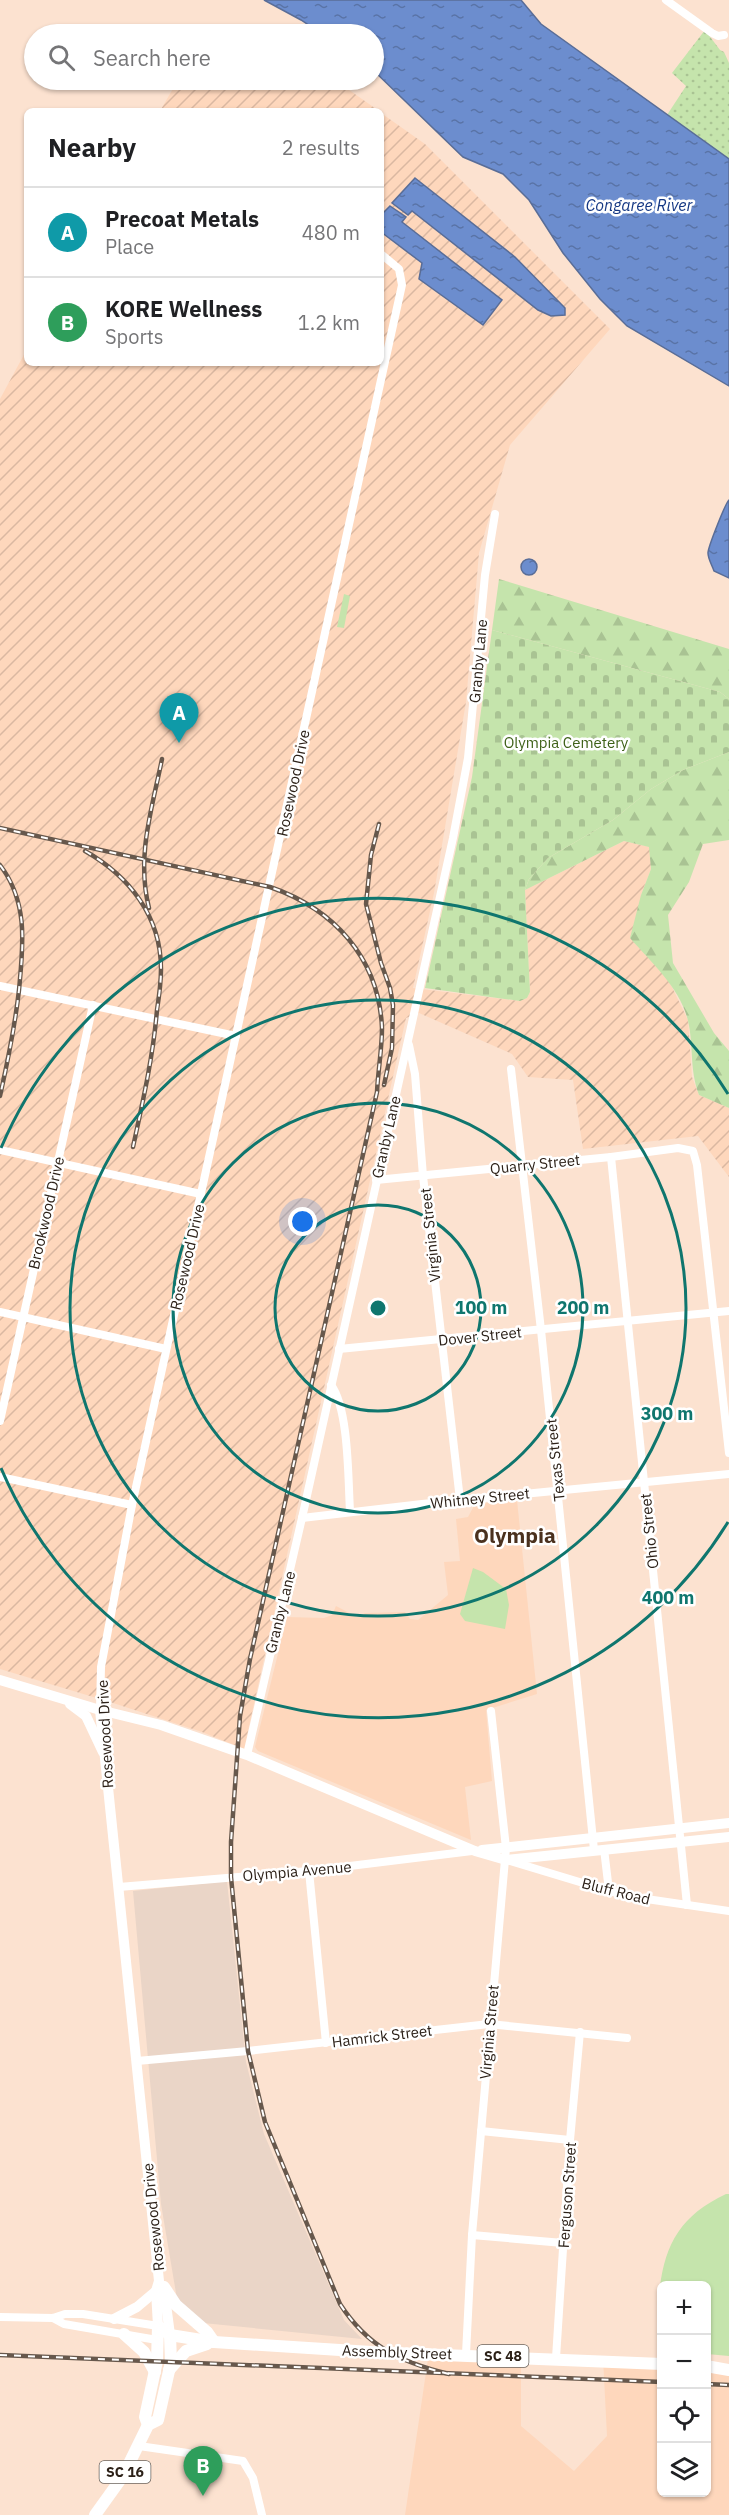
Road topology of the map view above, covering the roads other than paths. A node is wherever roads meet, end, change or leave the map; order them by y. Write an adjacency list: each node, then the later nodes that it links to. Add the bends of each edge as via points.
1 (666, 0): 2 (street, via 712,33)
2 (727, 35)
3 (384, 256): 7 (street, Rosewood Drive, via 399,269 402,285)
4 (495, 514): 8 (street, Granby Lane, via 485,575 468,758)
5 (0, 986): 6 (street)
6 (93, 1005): 7 (street); 12 (street, Brookwood Drive)
7 (236, 1036): 16 (street, Rosewood Drive)
8 (409, 1042): 14 (street, Virginia Street); 15 (street, Granby Lane)
9 (511, 1069): 13 (street, Texas Street)
10 (0, 1150): 12 (street)
11 (611, 1157): 13 (street, Quarry Street); 19 (street, Quarry Street, via 678,1148 693,1151); 21 (street, Ohio Street)
12 (58, 1163): 16 (street); 20 (street, Brookwood Drive)
13 (521, 1165): 14 (street, Quarry Street); 22 (street, Texas Street)
14 (423, 1176): 15 (street, Quarry Street); 23 (street, Virginia Street)
15 (376, 1180): 25 (street, Granby Lane)
16 (201, 1194): 24 (street, Rosewood Drive)
17 (729, 1311): 19 (street, Dover Street)
18 (0, 1312): 20 (street)
19 (712, 1312): 21 (street, Dover Street); 28 (street)
20 (23, 1317): 24 (street); 27 (street, Brookwood Drive)
21 (628, 1320): 22 (street, Dover Street); 31 (street, Ohio Street)
22 (541, 1330): 23 (street, Dover Street); 32 (street, Texas Street)
23 (441, 1340): 25 (street, Dover Street); 33 (street, Virginia Street)
24 (166, 1349): 34 (street, Rosewood Drive)
25 (339, 1349): 26 (street, Granby Lane)
26 (331, 1385): 35 (street, via 342,1412); 36 (street, Granby Lane)
27 (0, 1421)
28 (729, 1453)
29 (729, 1474): 31 (street, Whitney Street)
30 (0, 1477): 34 (street)
31 (644, 1482): 32 (street, Whitney Street); 44 (street, Ohio Street)
32 (558, 1490): 33 (street, Whitney Street); 46 (street, Texas Street)
33 (460, 1500): 35 (street, Whitney Street)
34 (132, 1505): 39 (street, Rosewood Drive, via 102,1667)
35 (350, 1511): 36 (street, Whitney Street)
36 (302, 1518): 42 (street, Granby Lane)
37 (0, 1680): 38 (main road)
38 (60, 1697): 39 (main road); 41 (main road, via 86,1716)
39 (100, 1710): 41 (main road, Rosewood Drive); 42 (main road, via 161,1725)
40 (491, 1711): 48 (street, Virginia Street)
41 (105, 1755): 55 (main road, Rosewood Drive)
42 (247, 1755): 50 (main road)
43 (729, 1823): 44 (main road, Olympia Avenue)
44 (680, 1828): 46 (main road, Olympia Avenue); 47 (street, Ohio Street)
45 (729, 1837): 47 (main road, Olympia Avenue)
46 (593, 1839): 48 (main road, Olympia Avenue); 49 (street, Texas Street)
47 (681, 1842): 49 (main road, Olympia Avenue); 57 (street, Ohio Street)
48 (506, 1848): 50 (main road, Olympia Avenue); 52 (street, Virginia Street)
49 (599, 1850): 51 (main road, Olympia Avenue); 56 (street, Texas Street)
50 (475, 1851): 52 (main road, Olympia Avenue); 54 (street, Olympia Avenue)
51 (543, 1856): 52 (main road, Olympia Avenue); 53 (street)
52 (506, 1860): 53 (street, Bluff Road); 59 (street, Virginia Street)
53 (542, 1870): 56 (street, Bluff Road)
54 (309, 1871): 55 (street, Olympia Avenue); 62 (street)
55 (119, 1887): 63 (main road, Rosewood Drive)
56 (609, 1891): 57 (street, Bluff Road)
57 (687, 1905): 58 (street, Bluff Road)
58 (729, 1911)
59 (489, 2024): 60 (street, Hamrick Street); 62 (street, Hamrick Street); 64 (street, Virginia Street)
60 (580, 2032): 61 (street, Hamrick Street); 65 (street, Ferguson Street)
61 (627, 2038)
62 (326, 2043): 63 (street, Hamrick Street)
63 (137, 2061): 68 (main road, Rosewood Drive)
64 (481, 2131): 65 (street); 66 (street, Virginia Street)
65 (570, 2140): 67 (street, Ferguson Street)
66 (472, 2235): 67 (street); 77 (street, Virginia Street)
67 (563, 2243): 78 (street, Ferguson Street)
68 (160, 2286): 71 (main road, via 137,2307); 72 (main road, Rosewood Drive); 74 (main road, Rosewood Drive / SC 16); 76 (main road)
69 (0, 2317): 70 (street)
70 (53, 2318): 71 (street, via 83,2314); 73 (street, via 64,2324)
71 (114, 2319): 72 (street)
72 (158, 2326): 74 (main road, Assembly Street); 75 (main road, Rosewood Drive)
73 (124, 2334): 75 (street); 83 (main road, via 144,2352)
74 (170, 2335): 75 (main road); 76 (main road, Assembly Street / SC 48); 81 (main road, Rosewood Drive / SC 16)
75 (158, 2340): 83 (main road, Rosewood Drive / SC 16)
76 (214, 2342): 77 (main road, Assembly Street / SC 48); 81 (main road, via 186,2351)
77 (466, 2354): 78 (main road, Assembly Street / SC 48)
78 (556, 2358): 79 (main road, Assembly Street / SC 48)
79 (657, 2364)
80 (711, 2367): 82 (main road)
81 (169, 2370): 84 (main road, Rosewood Drive / SC 16, via 158,2420)
82 (729, 2370)
83 (155, 2372): 84 (main road, Rosewood Drive / SC 16, via 145,2417)
84 (148, 2425): 85 (main road, Rosewood Drive / SC 16)
85 (139, 2446): 86 (main road, Rosewood Drive / SC 16); 87 (street, via 243,2462 253,2478)
86 (95, 2515)
87 (262, 2515)

